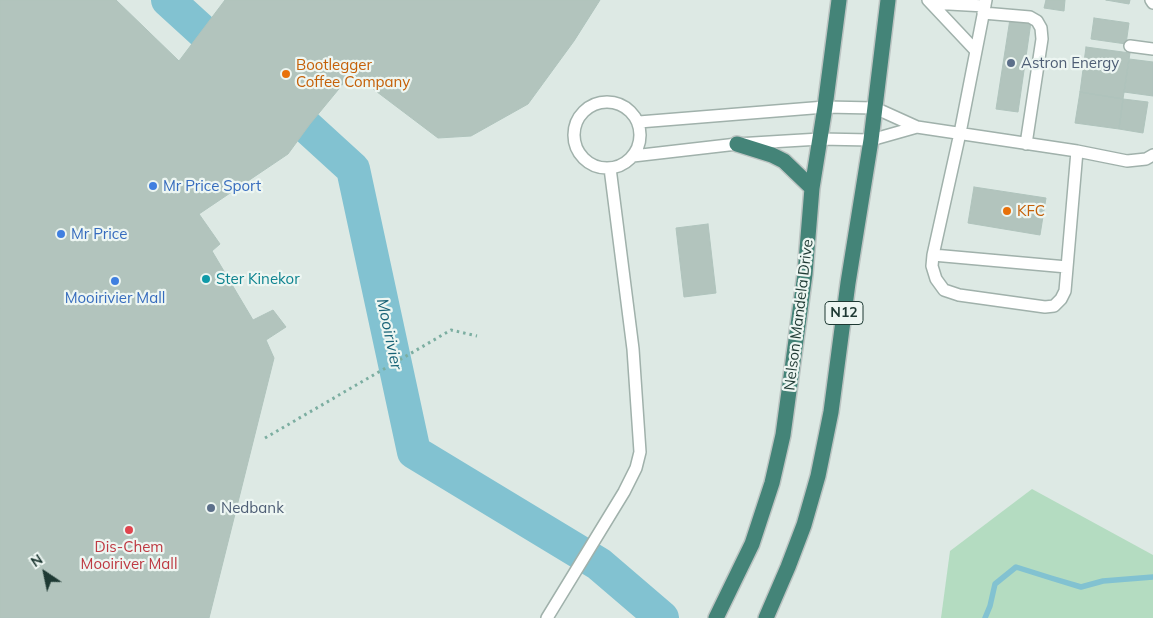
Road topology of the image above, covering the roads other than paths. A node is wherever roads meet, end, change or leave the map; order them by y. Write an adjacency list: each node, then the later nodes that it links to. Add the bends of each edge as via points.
1 (839, 0): 8 (highway, Nelson Mandela Drive)
2 (888, 0): 9 (highway, N12)
3 (929, 2): 4 (lane); 7 (lane)
4 (985, 6): 7 (lane); 16 (lane, via 1030,17 1041,28)
5 (1130, 46): 6 (lane)
6 (1153, 49)
7 (976, 51): 12 (lane)
8 (825, 107): 9 (lane); 10 (lane); 13 (highway, Nelson Mandela Drive)
9 (875, 108): 11 (lane); 14 (highway, N12)
10 (639, 122): 19 (lane, via 641,140); 20 (lane, via 633,113 614,102 592,105 576,121 574,138 580,154 593,165)
11 (917, 127): 12 (lane); 14 (lane)
12 (960, 134): 16 (lane); 22 (lane)
13 (820, 139): 14 (lane); 15 (lane); 21 (highway, Nelson Mandela Drive)
14 (871, 140): 26 (highway, N12, via 831,412 818,476 804,525)
15 (737, 144): 19 (lane); 21 (highway, via 784,162)
16 (1026, 144): 17 (lane)
17 (1077, 151): 18 (lane, via 1127,161); 23 (lane)
18 (1153, 155)
19 (633, 156): 20 (lane)
20 (610, 168): 24 (lane, via 633,349 640,452 624,492)
21 (812, 188): 25 (highway, Nelson Mandela Drive, via 805,274 783,436 752,544)
22 (933, 255): 23 (lane); 23 (lane, via 936,279 944,290 1045,307 1054,306 1061,299)
23 (1067, 267)
24 (547, 618)
25 (716, 618)
26 (766, 618)

